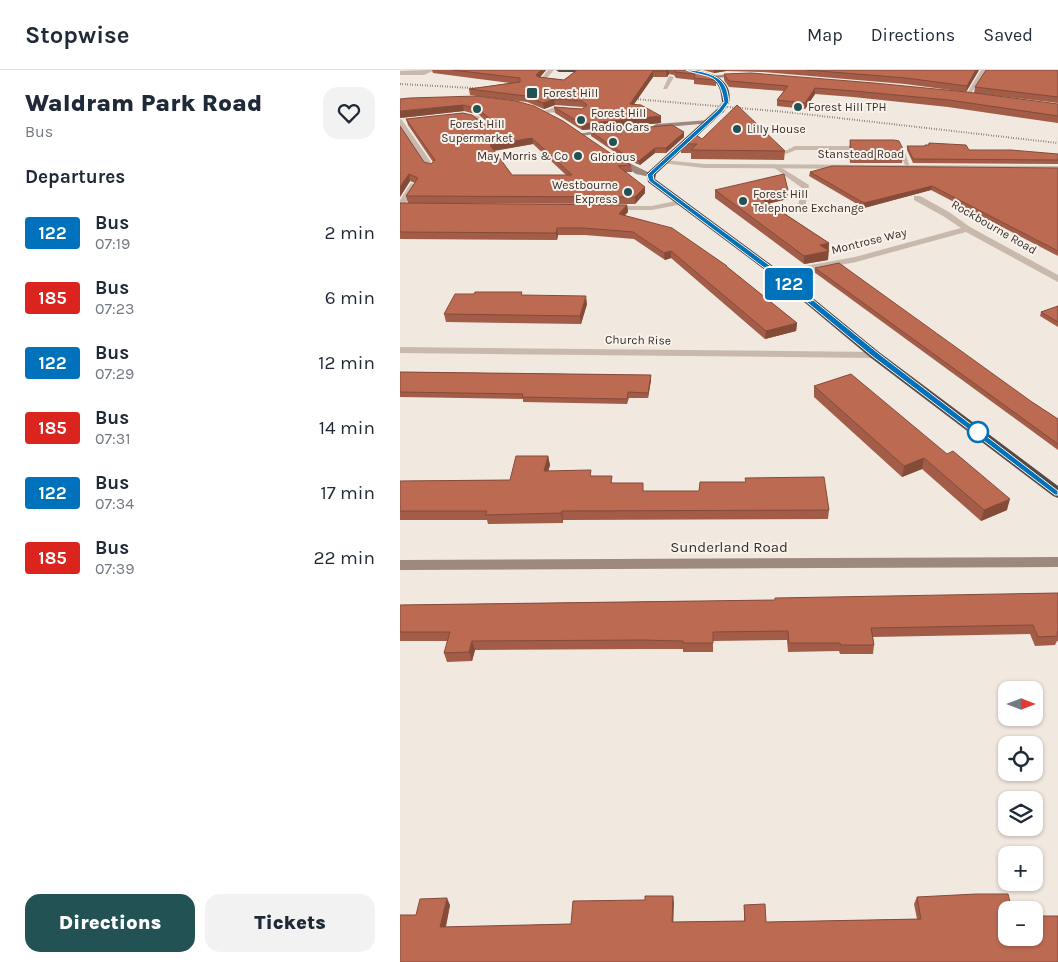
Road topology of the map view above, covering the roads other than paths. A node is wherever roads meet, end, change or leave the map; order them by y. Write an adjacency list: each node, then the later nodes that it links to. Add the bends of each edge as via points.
1 (432, 70): 8 (street)
2 (551, 70): 7 (street, via 541,80 568,80)
3 (558, 70): 7 (highway)
4 (616, 70): 7 (highway)
5 (688, 70): 10 (highway)
6 (984, 70): 14 (street)
7 (578, 71)
8 (400, 73)
9 (673, 73): 12 (street)
10 (714, 76): 11 (street); 16 (highway, via 724,88)
11 (749, 76)
12 (665, 88)
13 (959, 93): 14 (street)
14 (968, 94): 15 (street)
15 (977, 95)
16 (726, 102)
17 (535, 109): 20 (street)
18 (583, 111): 20 (street, via 555,109)
19 (720, 111): 25 (highway)
20 (544, 112): 22 (street)
21 (451, 115): 29 (street, via 476,117)
22 (551, 116)
23 (410, 121): 24 (street)
24 (400, 122): 39 (street)
25 (709, 122): 26 (street); 36 (highway)
26 (651, 127)
27 (573, 130): 30 (street)
28 (613, 130): 30 (street)
29 (492, 131)
30 (581, 134): 31 (street)
31 (588, 140)
32 (873, 148): 34 (street, via 795,148)
33 (883, 148): 38 (street, via 902,150)
34 (786, 152)
35 (612, 155): 41 (street)
36 (664, 162): 37 (street, Stanstead Road, via 704,166); 41 (highway)
37 (775, 166): 38 (street, Stanstead Road); 46 (street, via 806,187)
38 (908, 166): 40 (street, Stanstead Road)
39 (431, 168)
40 (1058, 168)
41 (650, 175): 44 (highway, via 651,180)
42 (414, 185): 45 (street)
43 (917, 198): 49 (street, Rockbourne Road)
44 (680, 202): 48 (street, via 652,208); 50 (highway)
45 (400, 206): 47 (street)
46 (802, 206)
47 (410, 207)
48 (598, 208)
49 (967, 229): 50 (street, Montrose Way, via 856,259); 51 (street, Rockbourne Road)
50 (777, 274): 53 (highway)
51 (1056, 275)
52 (400, 350): 53 (street, Church Rise)
53 (875, 355): 54 (highway)
54 (1058, 493)
55 (1058, 562): 56 (street, Sunderland Road)
56 (400, 565)

